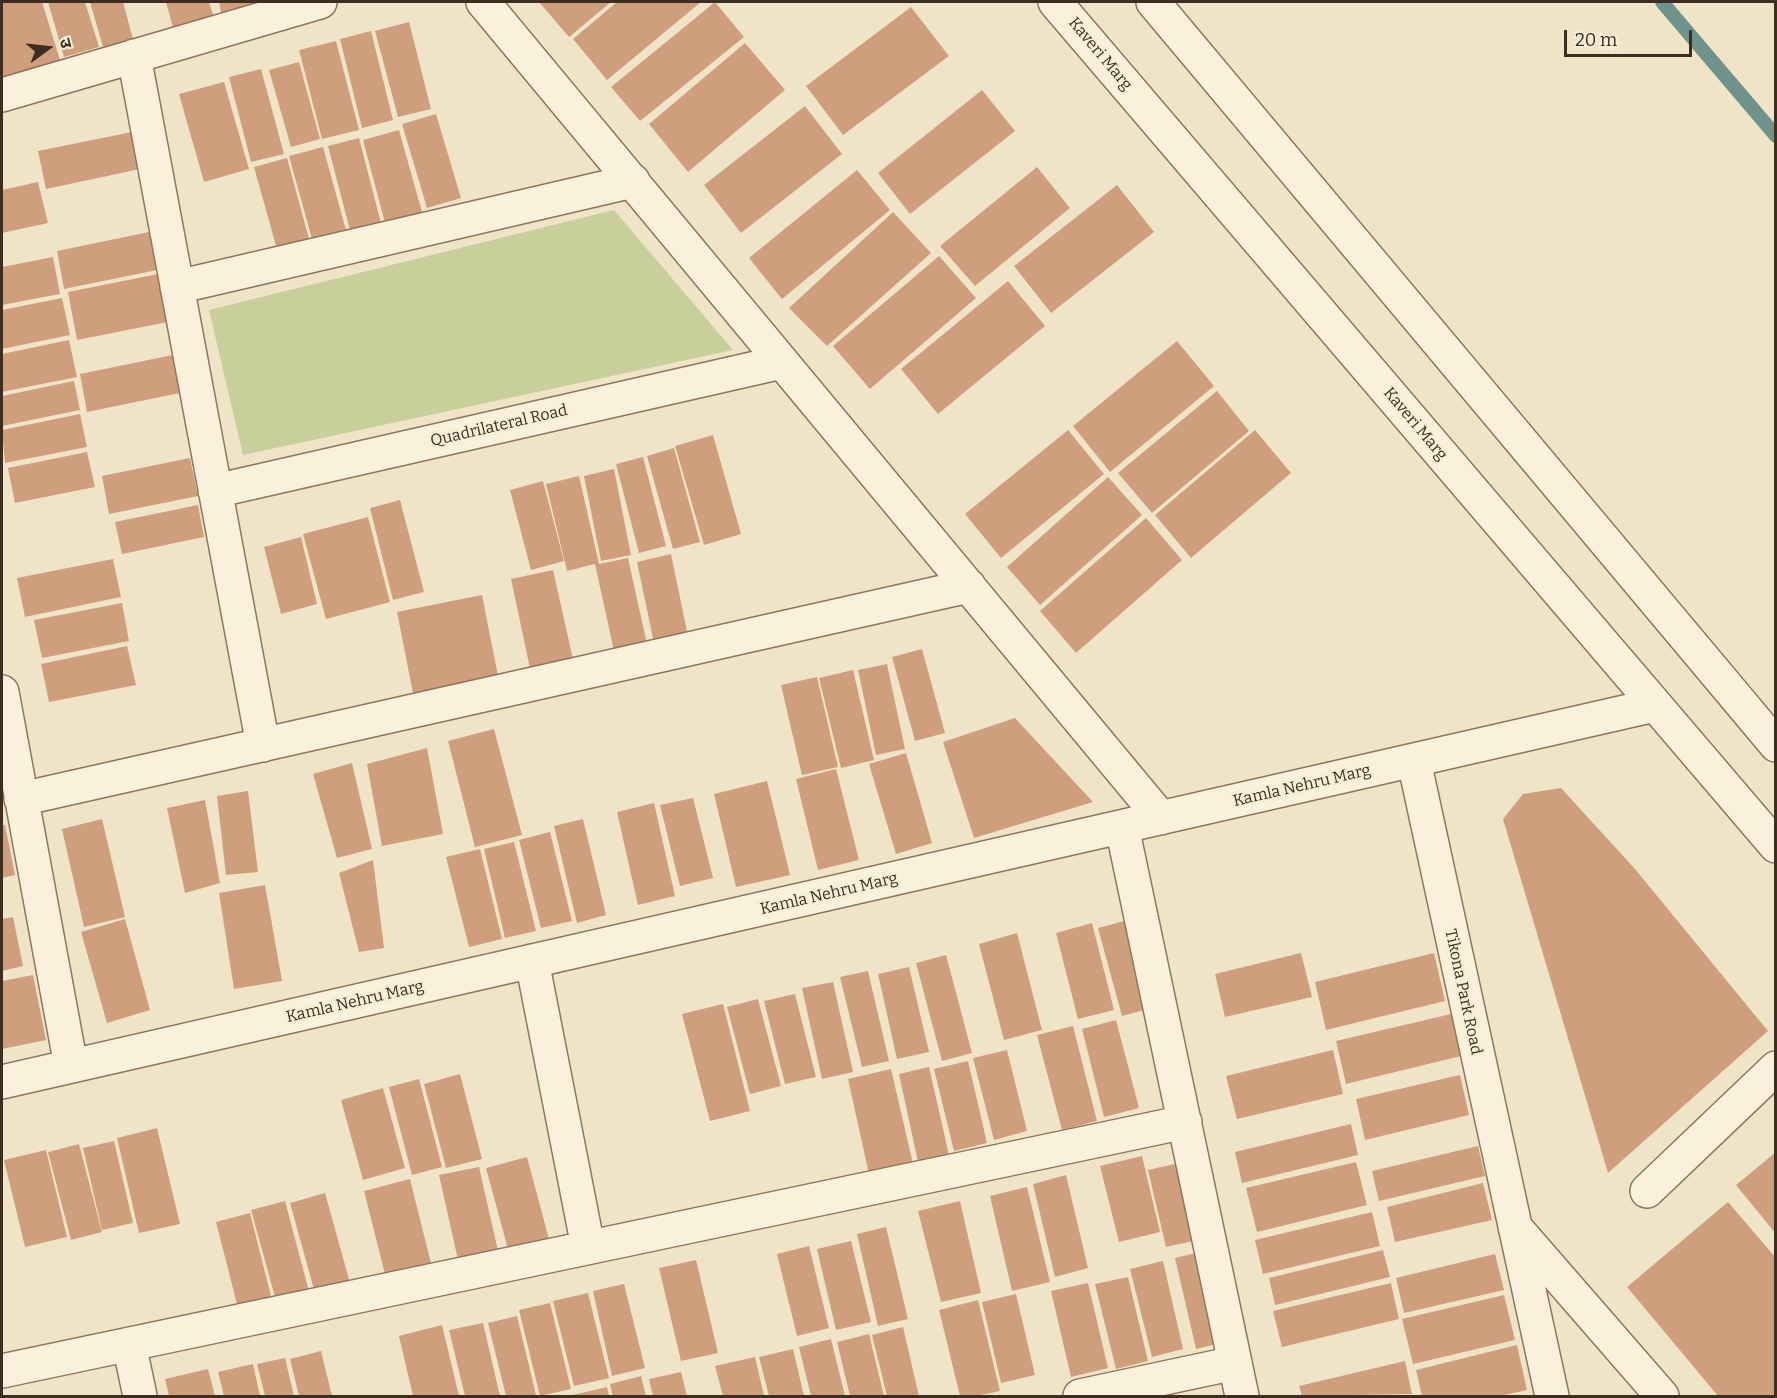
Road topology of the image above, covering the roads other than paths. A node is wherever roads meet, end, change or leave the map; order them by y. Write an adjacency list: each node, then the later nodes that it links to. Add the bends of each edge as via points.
1 (320, 2): 5 (street)
2 (483, 2): 7 (street)
3 (1055, 2): 13 (street, Kaveri Marg)
4 (1152, 2): 15 (street)
5 (134, 56): 6 (street); 8 (street)
6 (2, 95)
7 (633, 181): 8 (street); 9 (street)
8 (177, 287): 10 (street)
9 (782, 362): 10 (street, Quadrilateral Road); 11 (street)
10 (215, 490): 14 (street)
11 (969, 586): 14 (street); 18 (street)
12 (2, 692): 17 (street)
13 (1655, 705): 16 (street, Kamla Nehru Marg); 20 (street, Kaveri Marg)
14 (262, 745): 17 (street)
15 (1776, 745)
16 (1414, 760): 18 (street, Kamla Nehru Marg); 27 (street, Tikona Park Road)
17 (21, 799): 22 (street)
18 (1161, 818): 19 (street, Kamla Nehru Marg)
19 (1122, 827): 21 (street, Kamla Nehru Marg); 25 (street)
20 (1776, 846)
21 (532, 961): 22 (street, Kamla Nehru Marg); 28 (street)
22 (71, 1066): 24 (street, Kamla Nehru Marg)
23 (1776, 1068): 26 (street)
24 (2, 1082)
25 (1185, 1122): 28 (street); 30 (street)
26 (1647, 1191)
27 (1512, 1223): 35 (street, Tikona Park Road); 36 (street, Tikona Park Road)
28 (588, 1247): 29 (street)
29 (129, 1344): 31 (street); 32 (street)
30 (1235, 1363): 33 (street); 34 (street)
31 (2, 1371)
32 (140, 1396)
33 (1080, 1396)
34 (1242, 1396)
35 (1552, 1396)
36 (1662, 1396)

